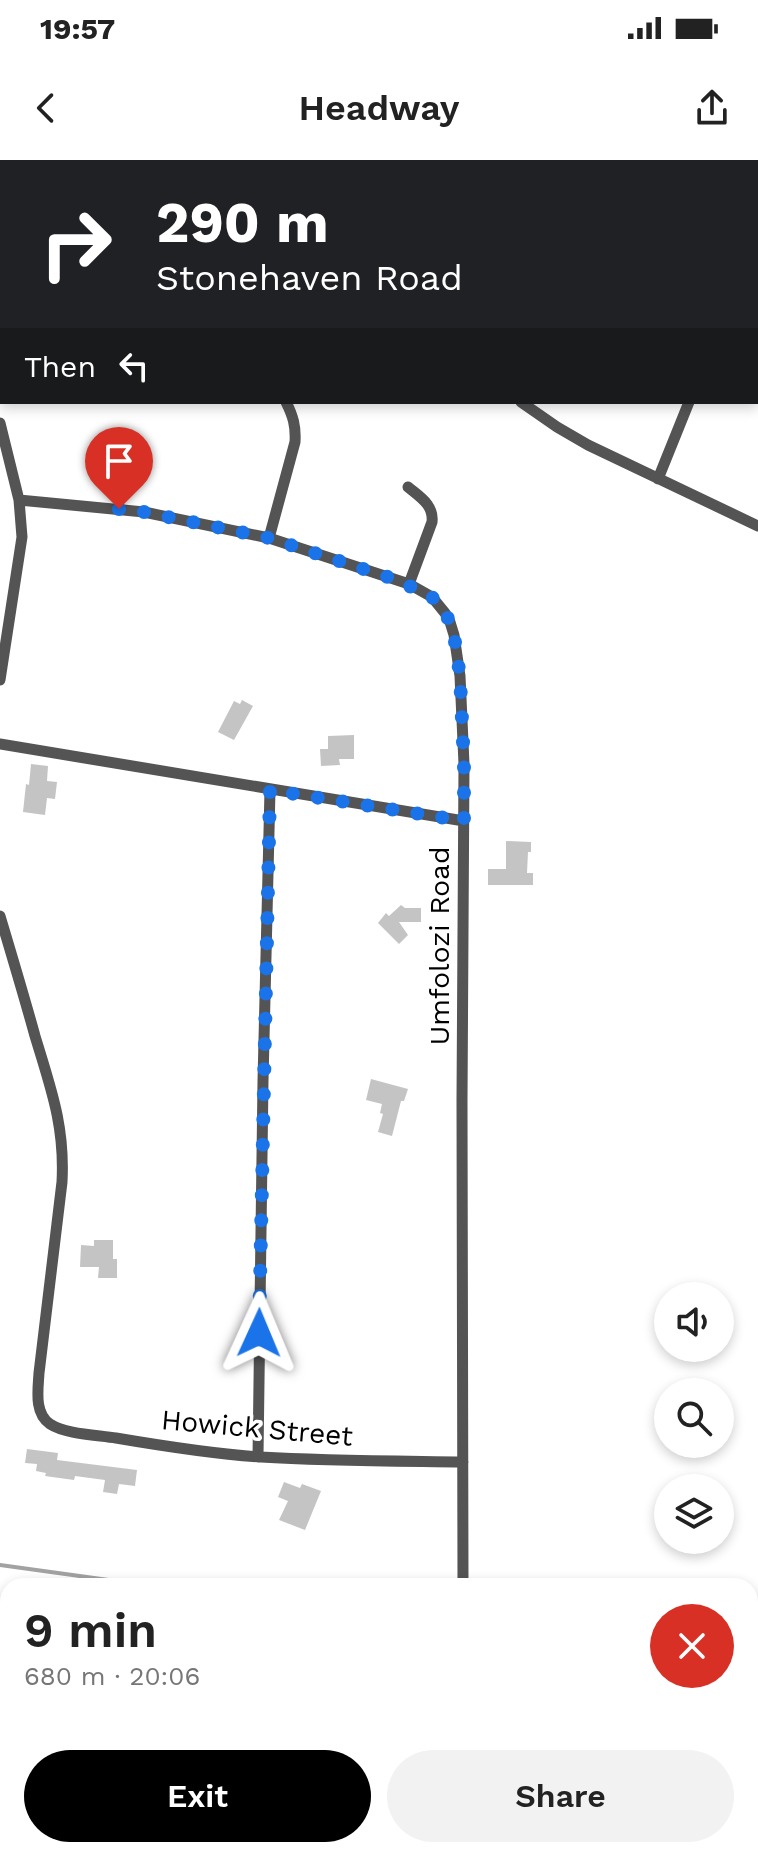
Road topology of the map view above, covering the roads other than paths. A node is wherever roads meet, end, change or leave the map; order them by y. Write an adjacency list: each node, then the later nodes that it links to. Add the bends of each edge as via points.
1 (287, 404): 9 (street, via 295,442)
2 (524, 404): 5 (street, via 588,445)
3 (688, 404): 5 (street)
4 (0, 423): 7 (street)
5 (658, 479): 8 (street)
6 (408, 487): 10 (street, via 433,516)
7 (19, 500): 9 (street, Umfolozi Road, via 144,512); 11 (street, via 22,537)
8 (758, 526)
9 (269, 538): 10 (street, Umfolozi Road)
10 (409, 584): 14 (street, Umfolozi Road, via 439,604 454,635)
11 (0, 680)
12 (0, 744): 13 (street)
13 (270, 790): 14 (street); 16 (street)
14 (464, 821): 17 (street, Umfolozi Road)
15 (0, 916): 16 (street, Howick Street, via 62,1136 39,1409 49,1423 70,1430)
16 (258, 1457): 17 (street, Howick Street)
17 (463, 1462): 18 (street, Umfolozi Road)
18 (463, 1578)

